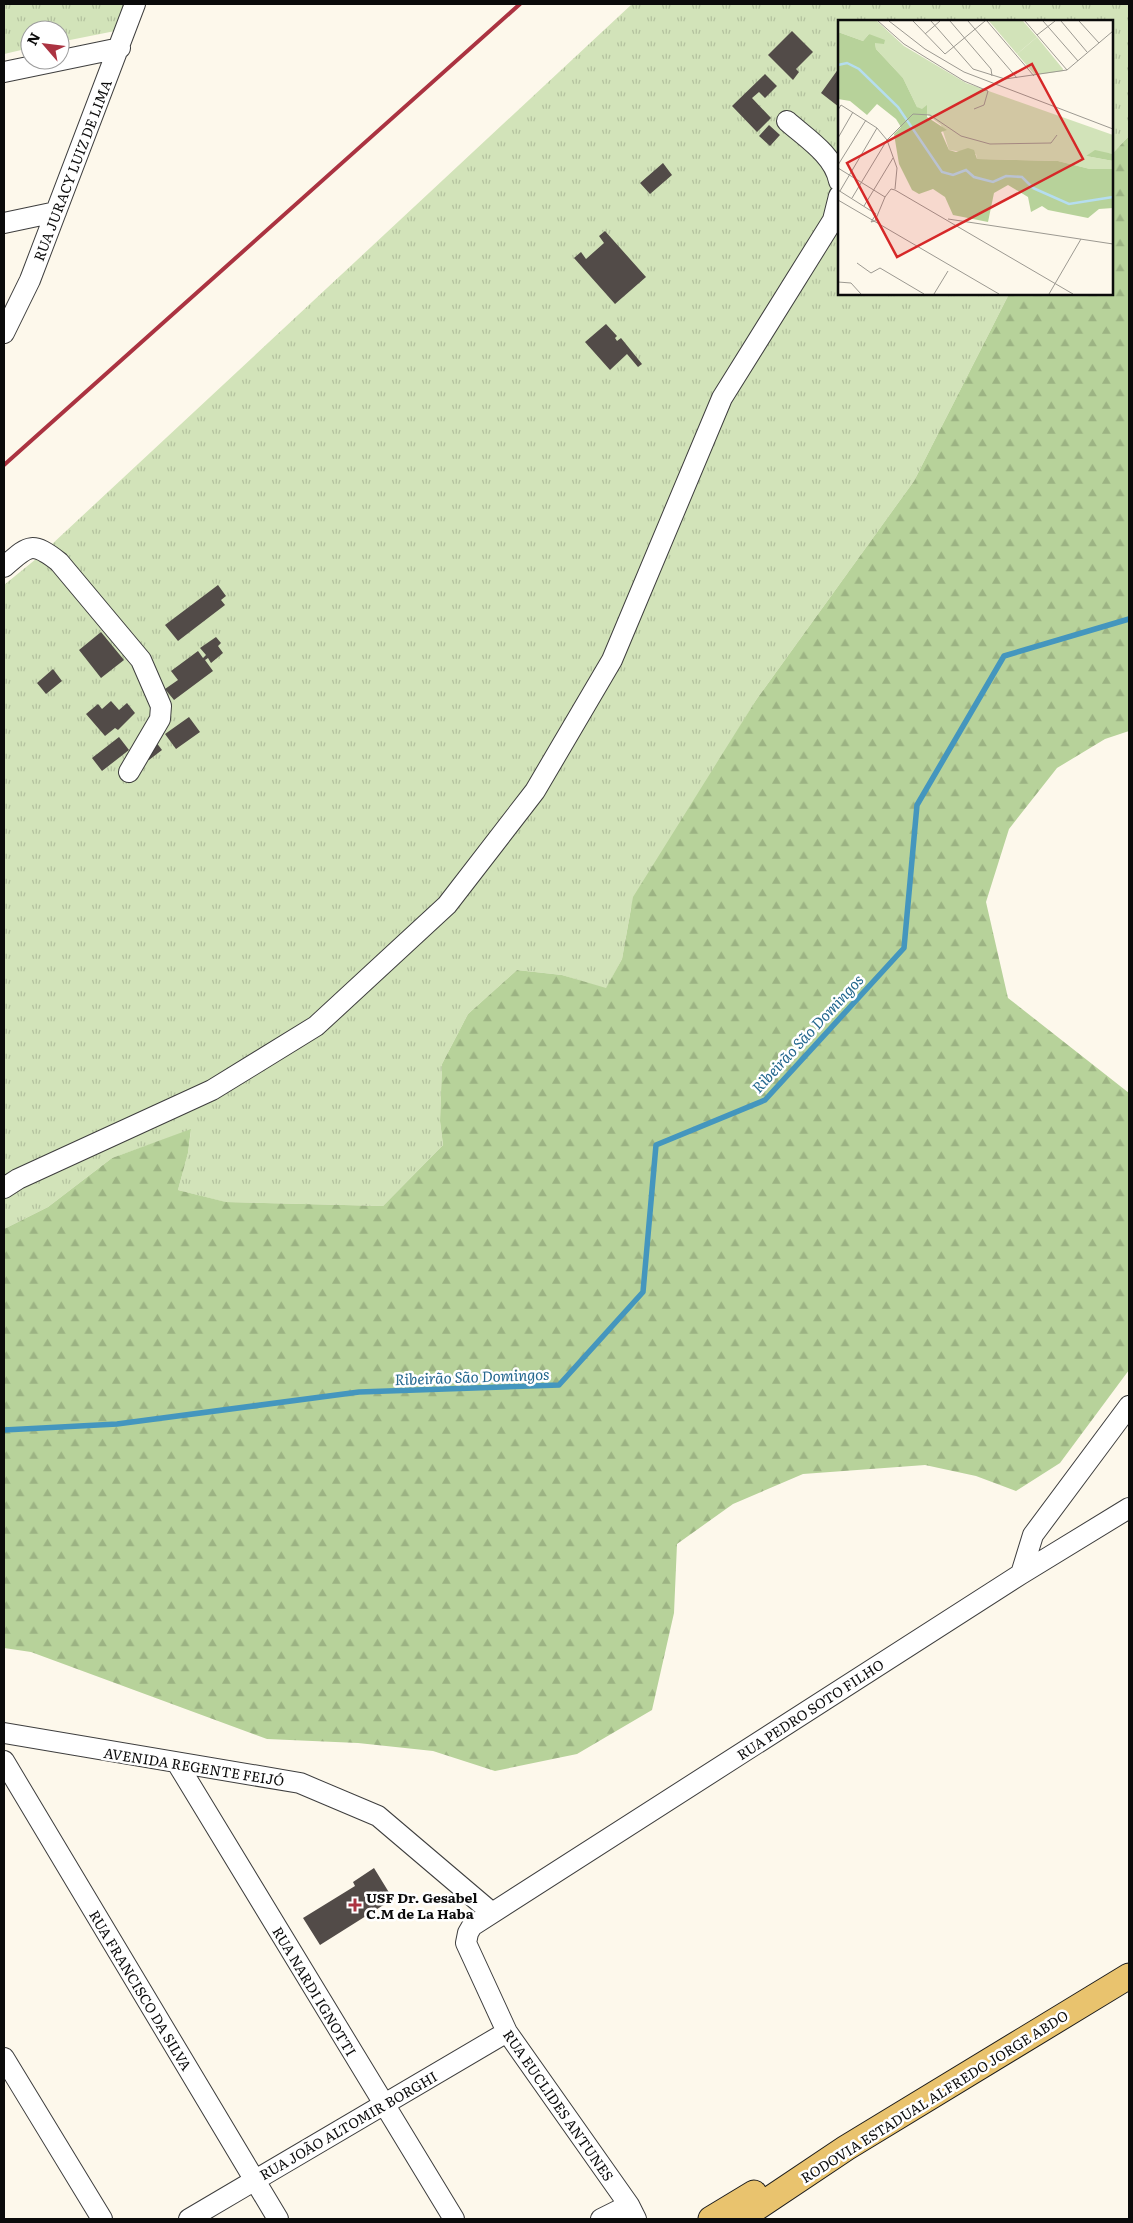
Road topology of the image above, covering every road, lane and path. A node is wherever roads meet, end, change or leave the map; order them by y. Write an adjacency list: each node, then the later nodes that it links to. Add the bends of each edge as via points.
1 (134, 4): 2 (street, RUA JURACY LUIZ DE LIMA)
2 (120, 48): 3 (street); 7 (street, RUA JURACY LUIZ DE LIMA)
3 (4, 72)
4 (787, 121): 5 (street, via 826,154)
5 (838, 176)
6 (838, 200): 12 (street, via 833,220 722,398 612,660 535,791 448,905 316,1026 212,1090)
7 (56, 212): 8 (street); 9 (street, RUA JURACY LUIZ DE LIMA, via 30,280)
8 (4, 223)
9 (4, 333)
10 (4, 567): 11 (street, via 26,548 47,552 141,660 161,706 160,719)
11 (129, 772)
12 (4, 1188)
13 (1129, 1406): 15 (street, via 1033,1535)
14 (1129, 1508): 15 (street, RUA PEDRO SOTO FILHO)
15 (1021, 1574): 19 (street, RUA PEDRO SOTO FILHO)
16 (4, 1733): 18 (street, AVENIDA REGENTE FEIJÓ)
17 (4, 1761): 25 (street, RUA FRANCISCO DA SILVA)
18 (177, 1763): 19 (street, AVENIDA REGENTE FEIJÓ, via 300,1783 378,1816); 23 (street, RUA NARDI IGNOTTI)
19 (491, 1912): 21 (street, RUA EUCLIDES ANTUNES, via 472,1926 466,1943)
20 (1129, 1976): 24 (main road, RODOVIA ESTADUAL ALFREDO JORGE ABDO)
21 (507, 2032): 23 (street, RUA JOÃO ALTOMIR BORGHI); 26 (street, RUA EUCLIDES ANTUNES)
22 (4, 2058): 27 (street)
23 (383, 2104): 25 (street, RUA JOÃO ALTOMIR BORGHI); 30 (street, RUA NARDI IGNOTTI)
24 (846, 2148): 32 (main road, via 773,2181); 33 (main road, RODOVIA ESTADUAL ALFREDO JORGE ABDO); 34 (main road, via 791,2204)
25 (254, 2180): 28 (street, RUA JOÃO ALTOMIR BORGHI); 29 (street, RUA FRANCISCO DA SILVA)
26 (632, 2212): 31 (street)
27 (102, 2219)
28 (189, 2219)
29 (278, 2219)
30 (454, 2219)
31 (601, 2219)
32 (711, 2219)
33 (740, 2219)
34 (770, 2219)

